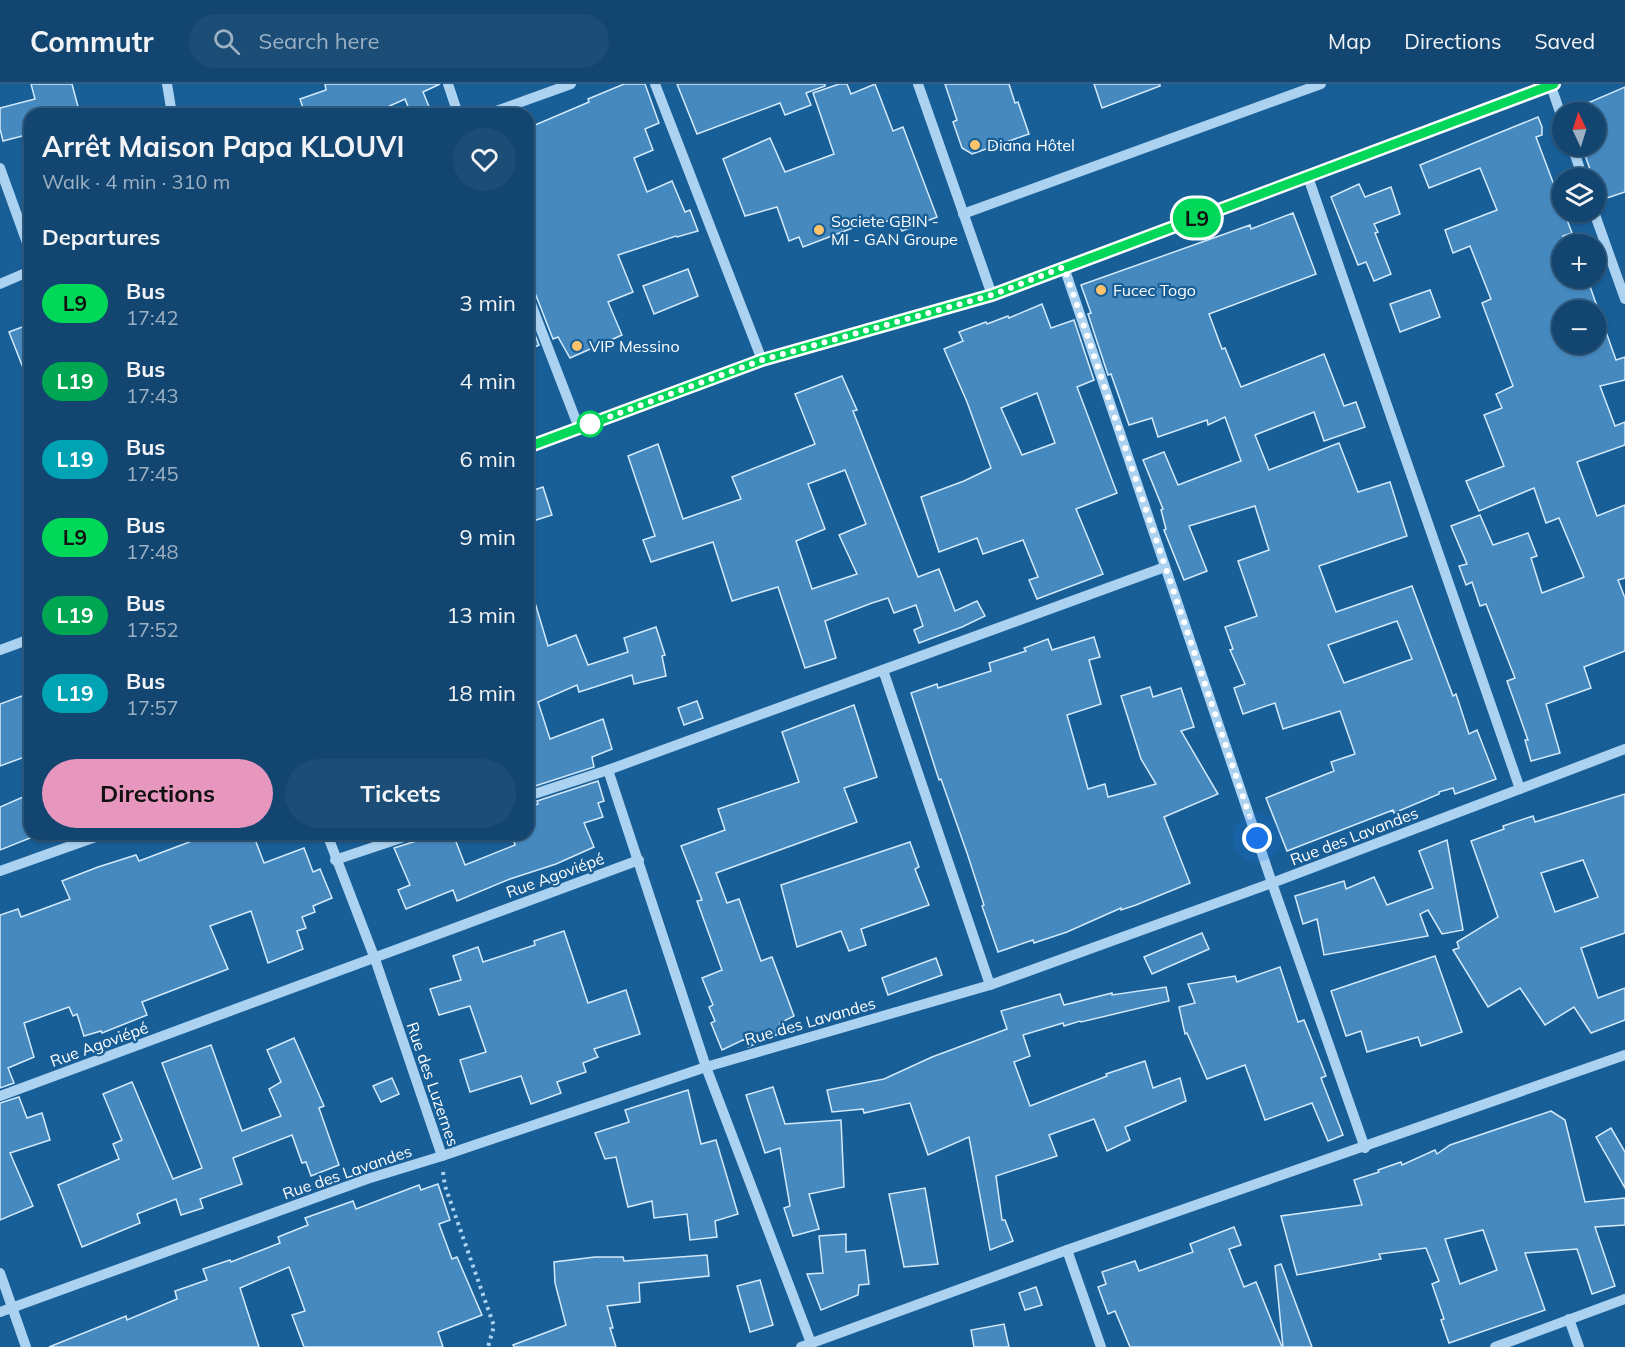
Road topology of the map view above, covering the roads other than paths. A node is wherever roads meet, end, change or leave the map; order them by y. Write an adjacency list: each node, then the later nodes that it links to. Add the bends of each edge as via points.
1 (167, 84): 9 (street)
2 (448, 84): 10 (street)
3 (571, 84): 11 (street)
4 (655, 84): 23 (street)
5 (918, 84): 14 (street)
6 (1321, 84): 14 (street)
7 (1552, 85): 8 (street); 13 (street)
8 (1557, 102)
9 (171, 108)
10 (456, 108)
11 (505, 108)
12 (0, 168): 16 (street)
13 (1308, 177): 17 (street); 32 (street)
14 (963, 214): 20 (street)
15 (1598, 222): 21 (street)
16 (24, 234)
17 (1064, 267): 20 (street); 26 (street)
18 (24, 274): 19 (street)
19 (0, 284)
20 (992, 295): 23 (street)
21 (1625, 299)
22 (534, 312): 24 (street)
23 (762, 360): 24 (street)
24 (579, 428): 25 (street)
25 (534, 445)
26 (1165, 567): 29 (street); 40 (street)
27 (24, 641): 28 (street)
28 (0, 650)
29 (884, 670): 31 (street); 42 (street)
30 (1625, 749): 32 (street, Rue des Lavandes)
31 (608, 770): 33 (street); 38 (street)
32 (1520, 789): 40 (street, Rue des Lavandes)
33 (534, 794)
34 (87, 840): 39 (street)
35 (329, 840): 37 (street, Rue des Luzernes)
36 (395, 840): 37 (street)
37 (335, 860): 41 (street, Rue des Luzernes)
38 (639, 860): 41 (street, Rue Agoviépé); 44 (street)
39 (0, 871)
40 (1272, 883): 42 (street, Rue des Lavandes); 46 (street)
41 (375, 958): 45 (street, Rue Agoviépé); 47 (street, Rue des Luzernes)
42 (990, 985): 44 (street, Rue des Lavandes)
43 (1625, 1055): 46 (street)
44 (706, 1067): 47 (street, Rue des Lavandes); 54 (street)
45 (0, 1096)
46 (1365, 1148): 48 (street)
47 (442, 1156): 51 (street, Rue des Lavandes, via 356,1183)
48 (1067, 1250): 54 (street); 56 (street)
49 (0, 1273): 51 (street)
50 (1625, 1299): 53 (street)
51 (12, 1308): 52 (street, Rue des Lavandes); 55 (street)
52 (0, 1312)
53 (1569, 1319): 57 (street); 58 (street)
54 (806, 1345)
55 (26, 1347)
56 (1101, 1347)
57 (1495, 1347)
58 (1579, 1347)

